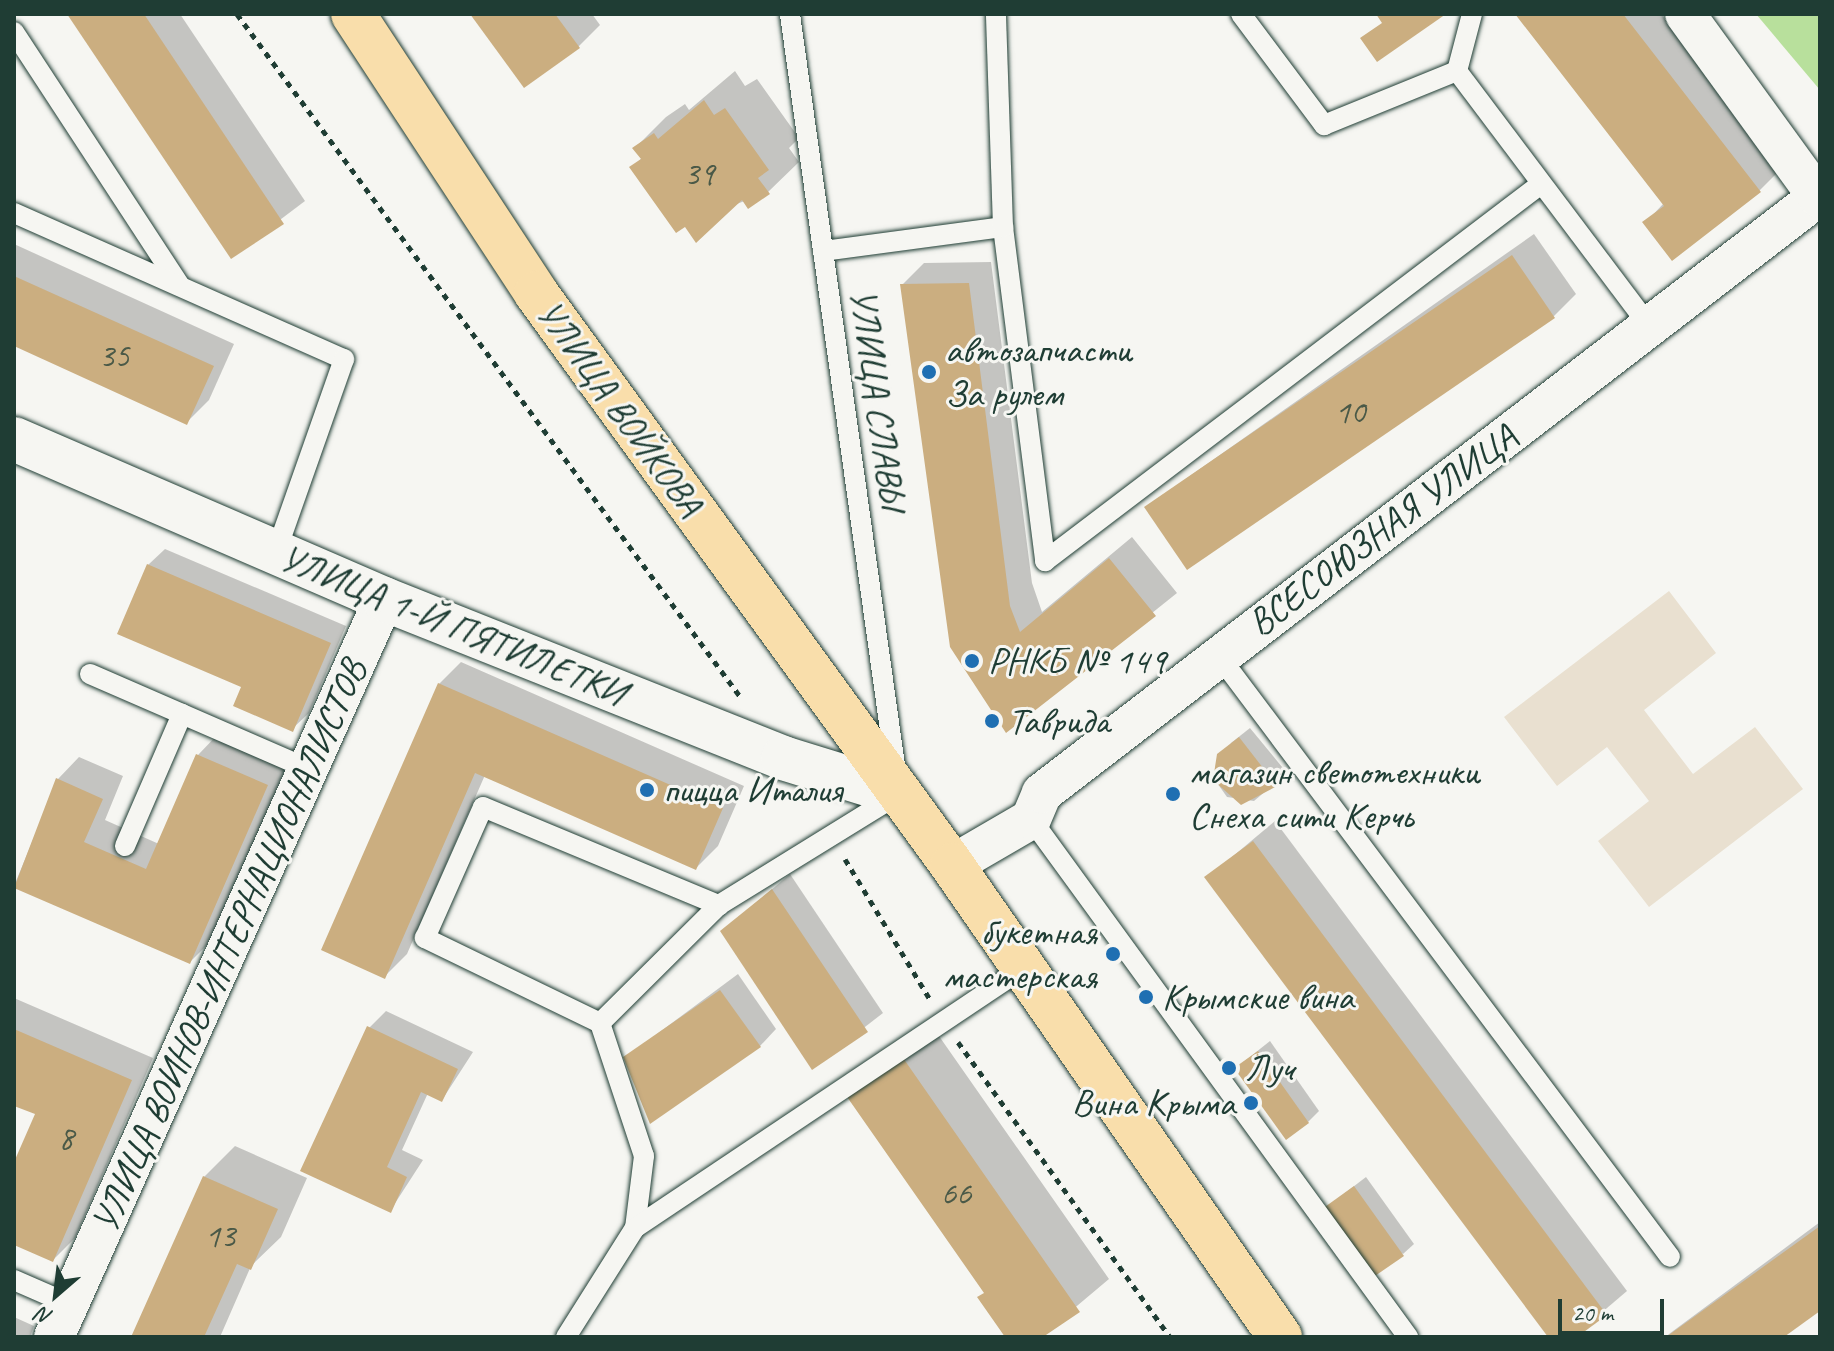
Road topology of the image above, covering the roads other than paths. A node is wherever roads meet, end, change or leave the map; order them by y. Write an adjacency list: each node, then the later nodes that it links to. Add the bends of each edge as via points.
1 (353, 14): 22 (main road, УЛИЦА ВОЙКОВА, via 536,293)
2 (790, 14): 12 (lane, УЛИЦА СЛАВЫ)
3 (996, 14): 11 (lane)
4 (1241, 14): 8 (lane, via 1324,125)
5 (1472, 14): 8 (lane)
6 (1685, 14): 14 (street, ВСЕСОЮЗНАЯ УЛИЦА, via 1818,197)
7 (14, 32): 13 (lane)
8 (1457, 71): 9 (lane)
9 (1541, 184): 11 (lane, via 1045,561); 14 (lane)
10 (14, 213): 13 (lane)
11 (1003, 227): 12 (lane)
12 (823, 251): 22 (lane, УЛИЦА СЛАВЫ)
13 (180, 286): 16 (lane, via 344,359)
14 (1649, 326): 18 (street, ВСЕСОЮЗНАЯ УЛИЦА)
15 (14, 439): 16 (main road, УЛИЦА 1-Й ПЯТИЛЕТКИ)
16 (276, 552): 17 (main road, УЛИЦА 1-Й ПЯТИЛЕТКИ)
17 (384, 599): 21 (street, УЛИЦА ВОИНОВ-ИНТЕРНАЦИОНАЛИСТОВ); 22 (main road, УЛИЦА 1-Й ПЯТИЛЕТКИ, via 783,758)
18 (1219, 656): 23 (street, ВСЕСОЮЗНАЯ УЛИЦА, via 1042,793); 30 (lane)
19 (90, 674): 20 (lane)
20 (182, 714): 21 (lane); 24 (lane)
21 (308, 769): 32 (street, УЛИЦА ВОИНОВ-ИНТЕРНАЦИОНАЛИСТОВ)
22 (899, 794): 25 (main road, УЛИЦА ВОЙКОВА); 26 (lane)
23 (1031, 819): 25 (street, ВСЕСОЮЗНАЯ УЛИЦА); 35 (lane)
24 (125, 846)
25 (952, 865): 27 (main road, УЛИЦА ВОЙКОВА)
26 (719, 905): 28 (lane); 28 (lane, via 483,807 425,938)
27 (1022, 969): 29 (lane, via 941,1018); 34 (main road, УЛИЦА ВОЙКОВА)
28 (600, 1023): 29 (lane, via 644,1156)
29 (635, 1228): 33 (lane)
30 (1670, 1257)
31 (14, 1280): 32 (lane)
32 (62, 1321)
33 (566, 1337)
34 (1280, 1337)
35 (1408, 1337)

